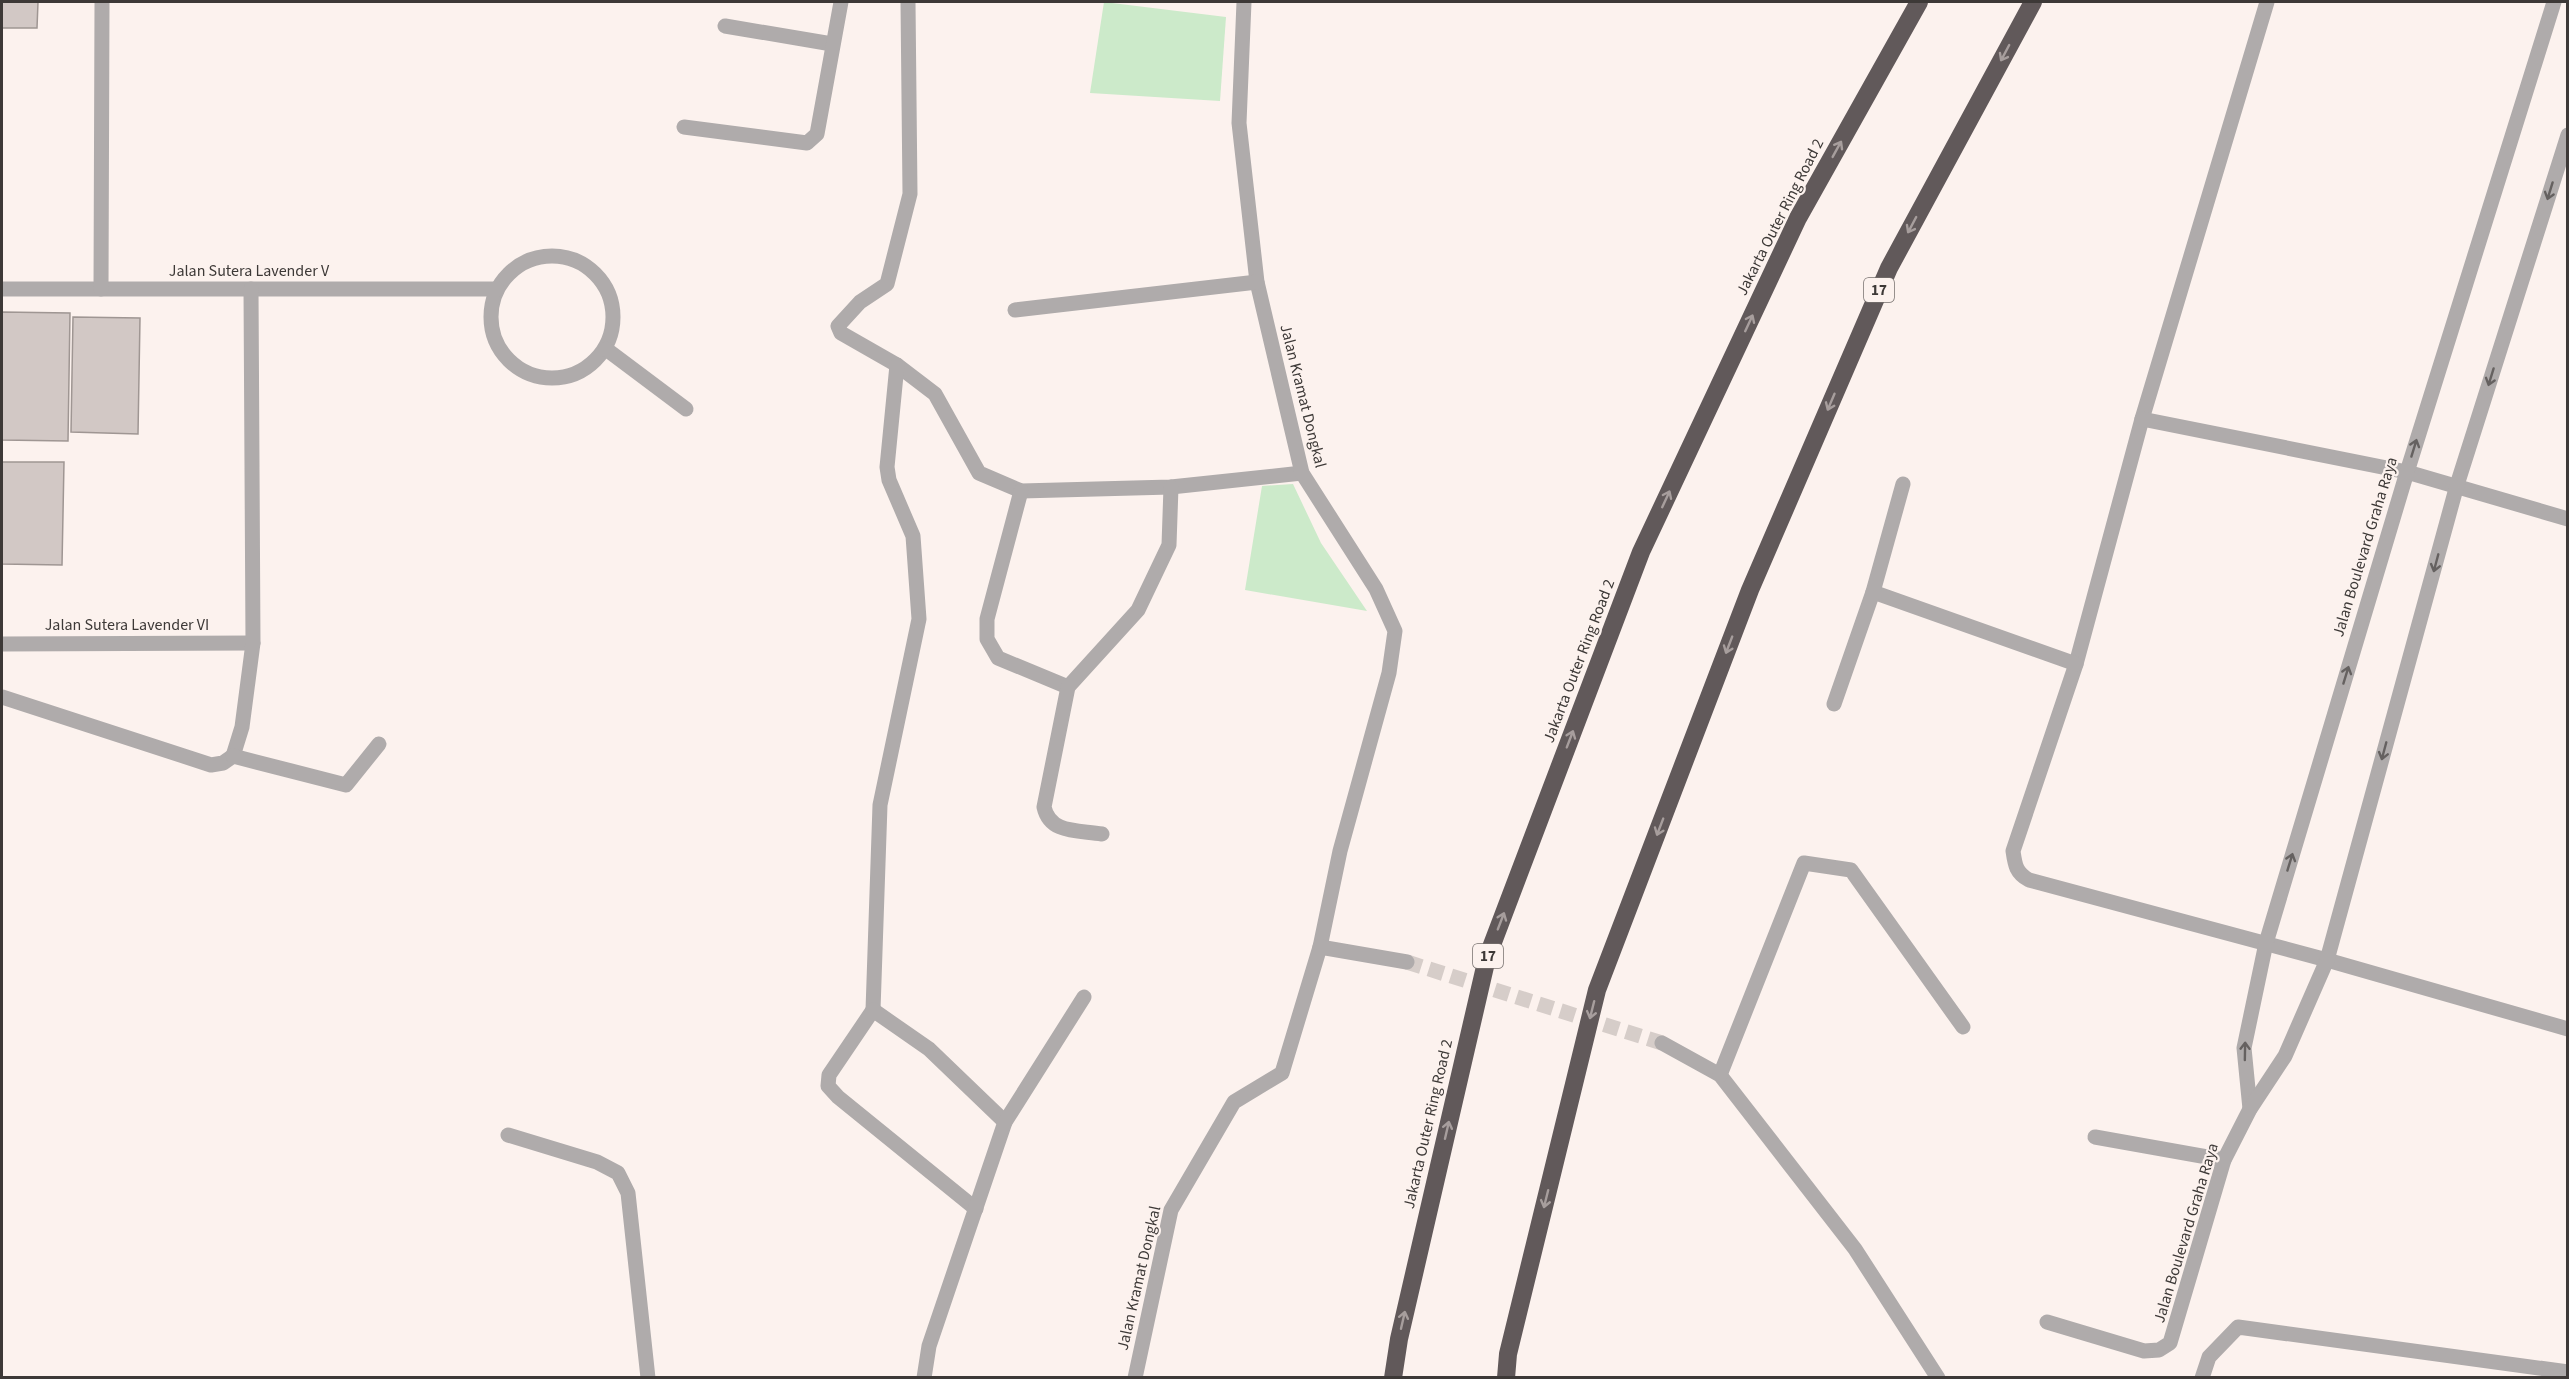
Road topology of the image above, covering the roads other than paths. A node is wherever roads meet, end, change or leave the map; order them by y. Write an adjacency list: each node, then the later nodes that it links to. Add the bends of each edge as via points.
1 (102, 2): 15 (street)
2 (841, 2): 10 (street)
3 (908, 2): 20 (street, via 910,194 887,284 860,302 838,326 850,340)
4 (1244, 2): 13 (street, Jalan Kramat Dongkal, via 1239,123)
5 (1919, 2): 61 (highway, Jakarta Outer Ring Road 2 / 17, one-way to 5, via 1487,958 1641,552 1798,218)
6 (2032, 2): 62 (highway, 17, one-way to 62, via 1889,268 1750,590 1597,990 1508,1354)
7 (2267, 2): 22 (street)
8 (2554, 2): 23 (street, Jalan Boulevard Graha Raya, one-way to 8)
9 (725, 26): 10 (street)
10 (832, 44): 11 (street, via 817,134 807,143)
11 (684, 127)
12 (2568, 135): 26 (street, Jalan Boulevard Graha Raya, one-way to 26)
13 (1257, 282): 18 (street); 24 (street, Jalan Kramat Dongkal)
14 (2, 289): 15 (street, Jalan Sutera Lavender V)
15 (101, 289): 16 (street, Jalan Sutera Lavender V)
16 (251, 289): 17 (street, Jalan Sutera Lavender V); 31 (street)
17 (497, 289): 19 (street, via 490,311 493,335 504,356 522,371 545,378 568,376 590,366); 19 (street, via 512,269 534,257 559,255 583,262 602,279 613,301 614,326)
18 (1015, 310)
19 (606, 349): 21 (street)
20 (897, 365): 28 (street, via 935,394 979,473); 45 (street, via 887,467 913,536 919,619 880,805)
21 (686, 409)
22 (2142, 419): 23 (street); 33 (street)
23 (2407, 472): 26 (street); 40 (street, Jalan Boulevard Graha Raya, one-way to 23)
24 (1302, 473): 27 (street); 41 (street, Jalan Kramat Dongkal, via 1376,589 1395,631 1389,673 1340,851)
25 (1903, 484): 30 (street)
26 (2457, 485): 29 (street); 42 (street, Jalan Boulevard Graha Raya, one-way to 42)
27 (1172, 487): 28 (street); 34 (street, via 1169,545 1138,610)
28 (1021, 491): 34 (street, via 987,619 987,639 998,658)
29 (2568, 519)
30 (1873, 592): 33 (street); 36 (street)
31 (253, 643): 32 (street, Jalan Sutera Lavender VI); 38 (street, via 242,727)
32 (2, 644)
33 (2076, 664): 40 (street, via 2013,851 2020,875)
34 (1068, 687): 39 (street, via 1044,807 1054,826)
35 (2, 697): 38 (street, via 210,765)
36 (1834, 704)
37 (379, 744): 38 (street, via 345,785)
38 (233, 756)
39 (1102, 834)
40 (2266, 943): 42 (street); 50 (street, Jalan Boulevard Graha Raya, one-way to 40, via 2244,1048)
41 (1320, 947): 43 (street); 60 (street, Jalan Kramat Dongkal, via 1282,1073 1234,1102 1171,1210)
42 (2327, 960): 47 (street); 50 (street, Jalan Boulevard Graha Raya, via 2285,1056)
43 (1407, 962)
44 (1084, 997): 51 (street)
45 (873, 1010): 51 (street, via 929,1049); 55 (street, via 829,1074 828,1086)
46 (1964, 1028): 49 (street, via 1851,870 1804,863)
47 (2568, 1029)
48 (1662, 1043): 49 (street)
49 (1720, 1074): 63 (street, via 1855,1249)
50 (2250, 1109): 54 (street, Jalan Boulevard Graha Raya)
51 (1005, 1122): 55 (street)
52 (507, 1135): 58 (street, via 597,1162 618,1173 628,1193)
53 (2095, 1137): 54 (street)
54 (2224, 1160): 56 (street, Jalan Boulevard Graha Raya, via 2170,1343 2159,1350 2144,1351)
55 (976, 1209): 59 (street, via 929,1346)
56 (2047, 1322)
57 (2568, 1372): 64 (street, via 2238,1327 2209,1357)
58 (648, 1377)
59 (924, 1377)
60 (1135, 1377)
61 (1393, 1377)
62 (1506, 1377)
63 (1938, 1377)
64 (2202, 1377)

